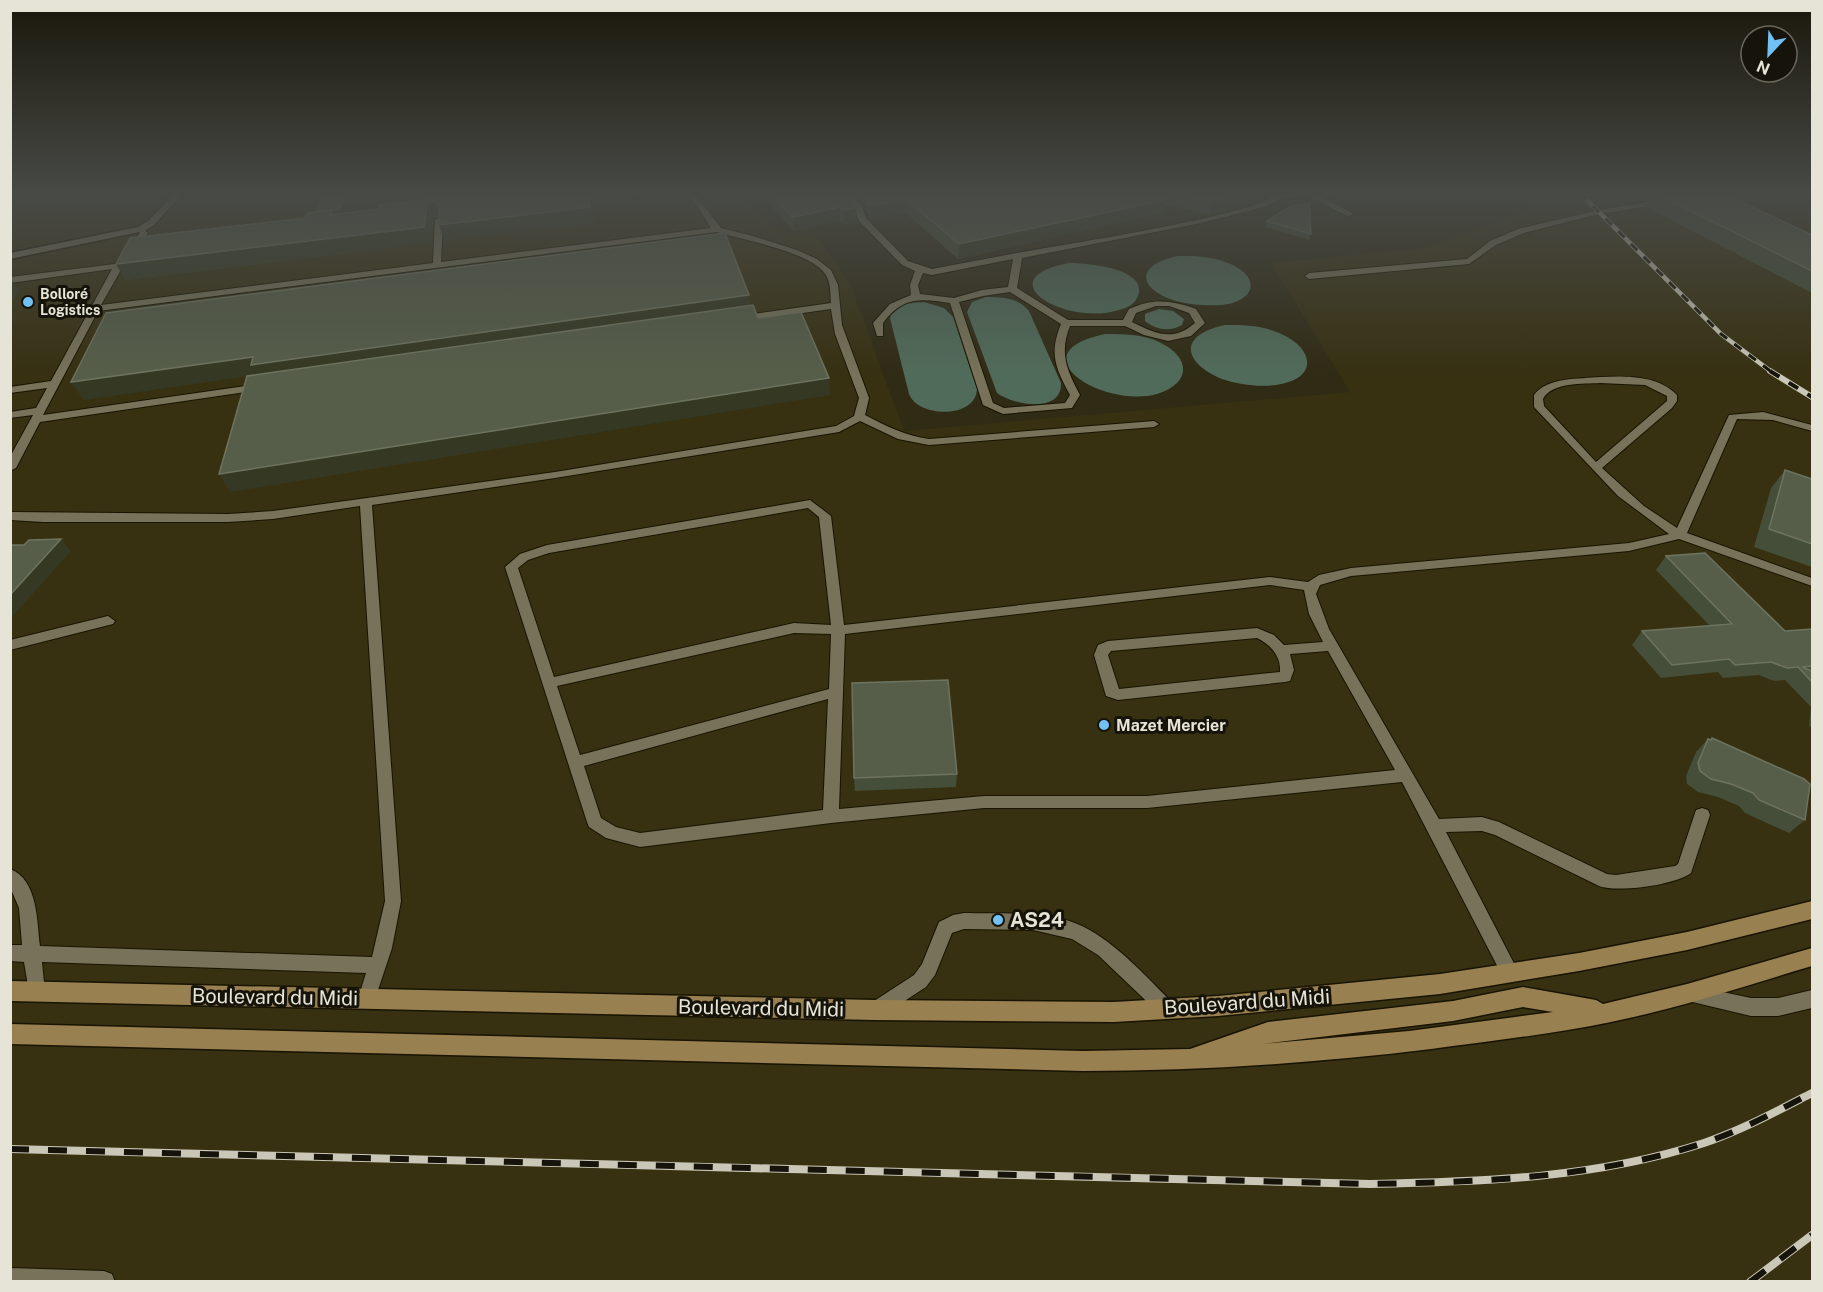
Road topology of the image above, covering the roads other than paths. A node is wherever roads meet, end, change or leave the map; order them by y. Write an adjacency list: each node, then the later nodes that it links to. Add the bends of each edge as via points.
1 (128, 253): 10 (lane)
2 (438, 253): 9 (lane)
3 (531, 253): 9 (lane)
4 (791, 253): 17 (lane, via 823,266 831,275)
5 (896, 253): 11 (lane)
6 (1027, 253): 8 (lane)
7 (1479, 253): 12 (lane, via 1469,261)
8 (1018, 255): 11 (lane, via 945,271); 14 (lane)
9 (437, 265): 18 (lane)
10 (118, 266): 13 (lane); 18 (lane)
11 (920, 270): 15 (lane, via 914,285)
12 (1309, 276)
13 (10, 280)
14 (1012, 289): 16 (lane); 20 (lane)
15 (916, 297): 16 (lane); 22 (lane, via 887,309 878,323)
16 (954, 301): 20 (lane, via 988,405 1003,411 1068,406 1075,395 1059,365 1058,342)
17 (836, 305): 19 (lane); 28 (lane, via 836,324 864,398)
18 (94, 309): 23 (lane)
19 (730, 320)
20 (1065, 323): 21 (lane)
21 (1127, 324): 21 (lane, via 1168,338 1188,334 1200,323 1193,311 1169,302 1148,302 1131,311)
22 (880, 334)
23 (54, 384): 25 (lane); 27 (lane)
24 (272, 385): 27 (lane)
25 (10, 390)
26 (10, 415): 27 (lane)
27 (39, 415): 32 (lane)
28 (861, 417): 29 (lane, via 918,442); 33 (lane, via 839,429)
29 (1154, 424)
30 (1812, 428): 35 (lane, via 1773,417 1733,417)
31 (1596, 467): 31 (lane, via 1668,406 1672,394 1658,385 1632,380 1572,383 1544,389 1538,395 1539,407); 35 (lane, via 1640,510)
32 (10, 468)
33 (366, 504): 34 (lane, via 228,518); 55 (lane, via 393,901)
34 (10, 516)
35 (1680, 535): 36 (lane); 37 (lane, via 1629,547 1352,572 1319,578)
36 (1812, 582)
37 (1311, 587): 39 (lane, via 1270,581); 41 (lane, via 1310,603)
38 (108, 621): 40 (lane)
39 (838, 630): 43 (lane, via 794,628); 43 (lane, via 825,516 810,504 547,549 524,557 511,567); 44 (lane)
40 (10, 645)
41 (1332, 646): 42 (lane); 46 (lane)
42 (1280, 650): 42 (lane, via 1288,667 1285,677 1118,695 1111,692 1101,655 1108,646 1257,633 1272,639)
43 (549, 683): 45 (lane)
44 (836, 692): 45 (lane); 48 (lane)
45 (575, 762): 48 (lane, via 595,822 612,833 640,840)
46 (1406, 775): 48 (lane, via 1147,802 984,802); 49 (lane)
47 (1702, 815): 49 (lane, via 1685,868 1678,873 1616,882 1591,876 1499,829 1482,824)
48 (831, 816)
49 (1435, 826): 56 (lane)
50 (10, 876): 53 (lane, via 19,884 27,908)
51 (1812, 910): 56 (main road, Boulevard du Midi, via 1687,941)
52 (10, 953): 53 (lane)
53 (32, 954): 55 (lane); 58 (lane)
54 (1812, 957): 59 (main road, Boulevard du Midi)
55 (377, 965): 61 (lane)
56 (1510, 973): 60 (main road); 63 (main road, Boulevard du Midi, via 1326,997)
57 (10, 991): 58 (main road, Boulevard du Midi)
58 (36, 992): 61 (main road, Boulevard du Midi)
59 (1688, 994): 62 (lane, via 1751,1007 1778,1007); 65 (main road, Boulevard du Midi)
60 (1523, 997): 65 (main road, Boulevard du Midi); 67 (main road, Boulevard du Midi, via 1453,1011 1268,1032)
61 (367, 999): 64 (main road, Boulevard du Midi)
62 (1812, 999)
63 (1167, 1009): 64 (main road, Boulevard du Midi, via 1024,1013); 64 (lane, via 1104,949 1076,932 1033,922 964,921 945,928 921,981)
64 (875, 1010)
65 (1611, 1012): 67 (main road, Boulevard du Midi, via 1460,1035)
66 (10, 1034): 67 (main road, Boulevard du Midi, via 1083,1061)
67 (1185, 1060)
68 (10, 1279): 69 (lane)
69 (104, 1281)

